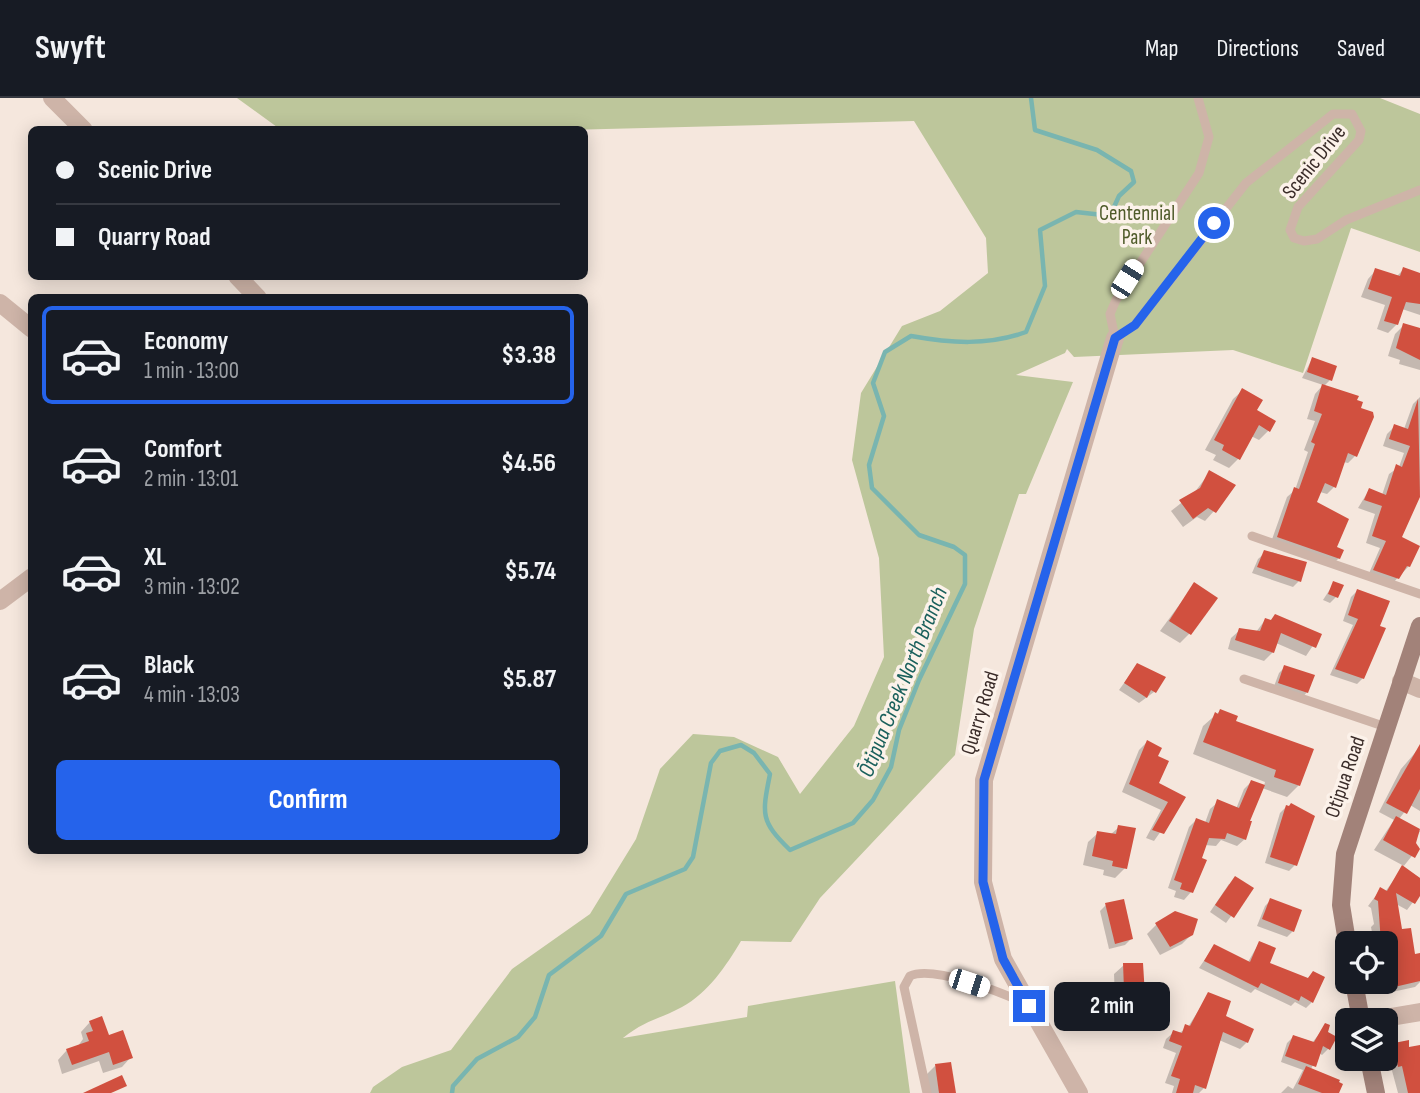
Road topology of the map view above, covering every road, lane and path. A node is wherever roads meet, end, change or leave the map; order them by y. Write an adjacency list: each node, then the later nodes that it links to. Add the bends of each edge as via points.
1 (52, 98): 3 (street)
2 (1198, 98): 9 (lane, via 1209,137 1199,173 1116,300 1110,314)
3 (80, 126)
4 (1420, 190): 9 (lane, Scenic Drive, via 1346,220 1317,239 1294,238 1290,230 1298,207 1359,140 1361,131 1352,114 1333,114 1246,183 1135,325)
5 (241, 280): 6 (street)
6 (254, 294)
7 (0, 303): 8 (street)
8 (28, 326)
9 (1115, 338): 20 (street, Quarry Road, via 984,780 983,882 1003,959)
10 (1252, 536): 12 (lane)
11 (28, 580): 13 (street)
12 (1420, 594)
13 (0, 601)
14 (1420, 626): 16 (street, Otipua Road)
15 (1244, 679): 18 (lane)
16 (1401, 681): 17 (street); 18 (street, Otipua Road)
17 (1420, 689)
18 (1386, 727): 19 (street, Otipua Road, via 1342,866)
19 (1345, 931)
20 (1029, 1006): 24 (lane, via 969,983 923,973 909,976 904,987); 25 (street, Quarry Road)
21 (1420, 1012): 22 (street)
22 (1398, 1016)
23 (1371, 1071): 26 (street)
24 (927, 1093)
25 (1079, 1093)
26 (1376, 1093)

